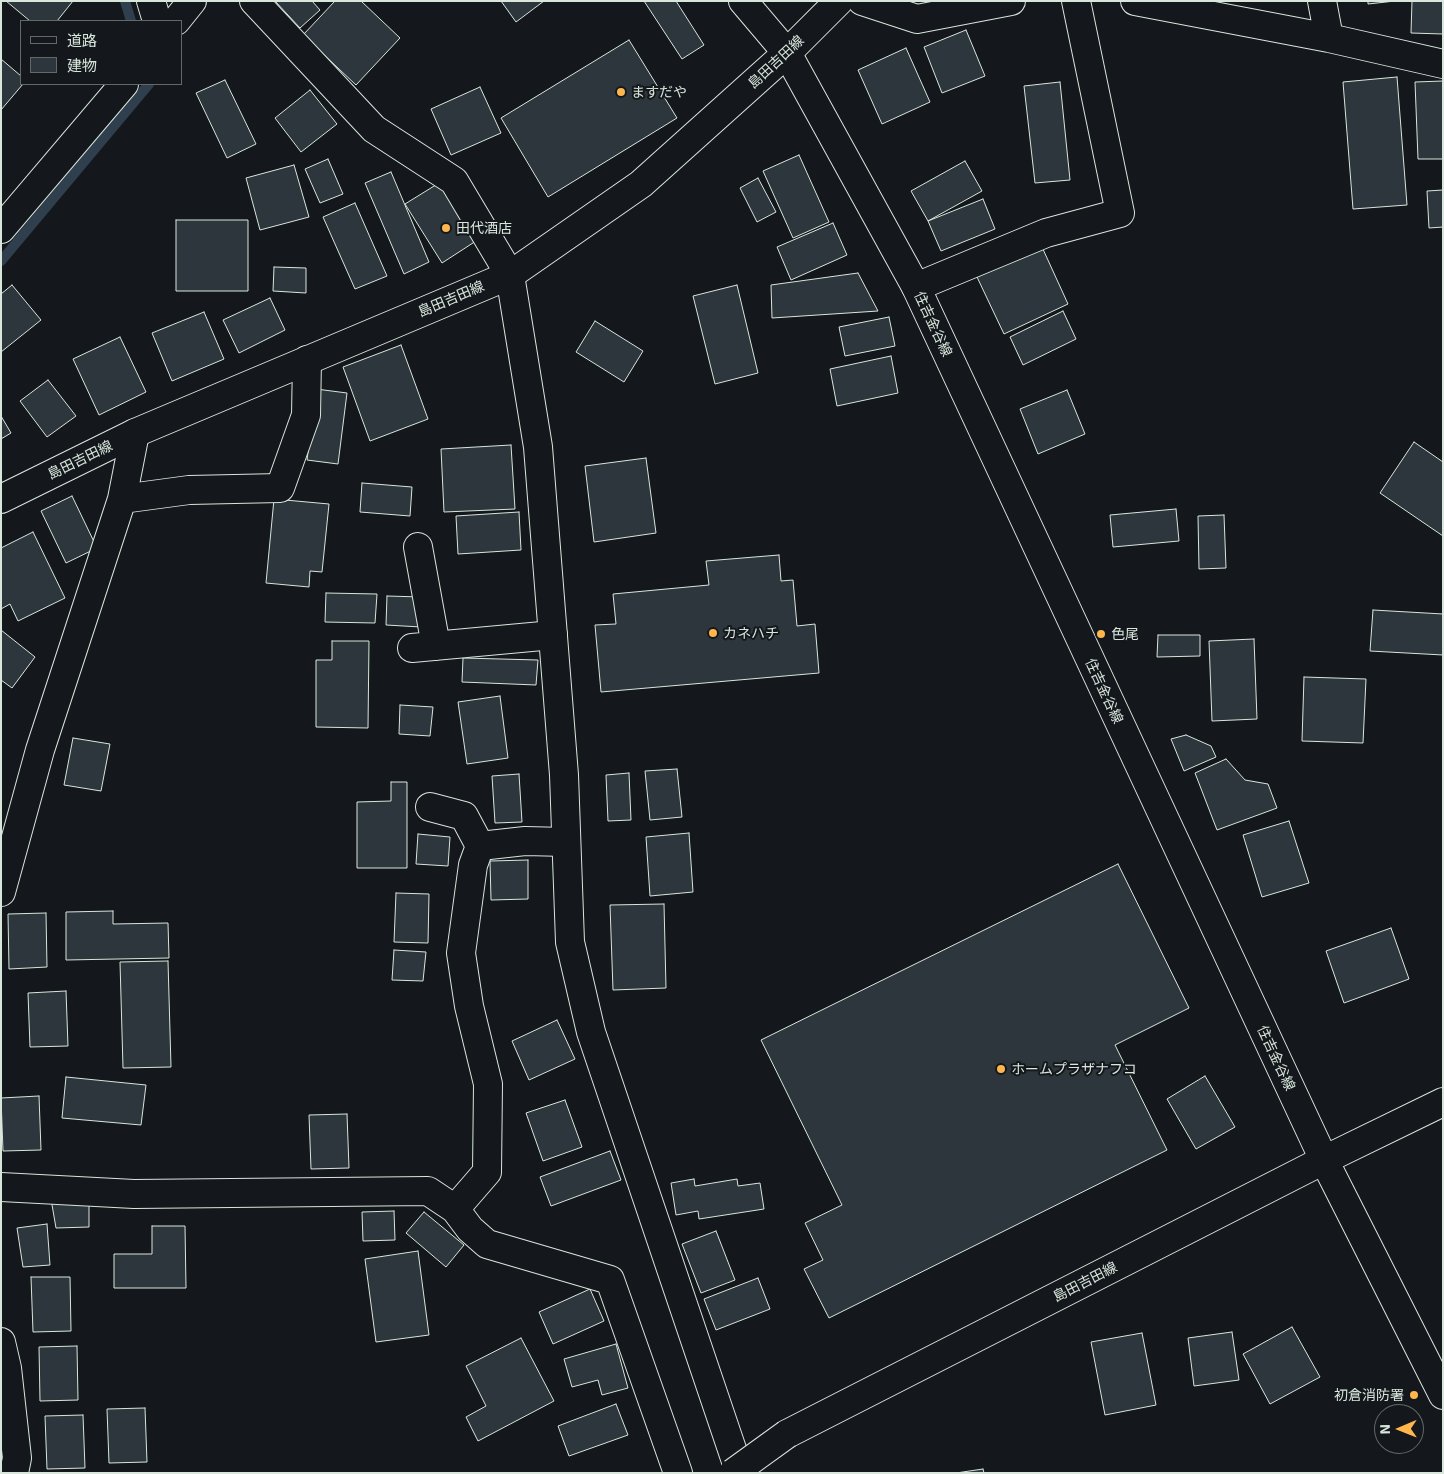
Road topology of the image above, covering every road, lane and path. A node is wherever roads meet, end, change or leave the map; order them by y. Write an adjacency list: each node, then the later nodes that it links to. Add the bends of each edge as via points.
1 (151, 1): 11 (street)
2 (192, 1): 12 (street)
3 (254, 1): 18 (street, via 374,129 454,182)
4 (743, 1): 14 (street, 住吉金谷線)
5 (840, 1): 14 (street, 島田吉田線)
6 (862, 1): 7 (street, via 917,18)
7 (1011, 1)
8 (1076, 1): 19 (street, via 1120,213 1046,233)
9 (1135, 1): 13 (street)
10 (1322, 1): 13 (street)
11 (157, 20)
12 (177, 20)
13 (1330, 38): 15 (street)
14 (788, 53): 18 (street, 島田吉田線, via 640,184); 19 (street, 住吉金谷線)
15 (1443, 64)
16 (123, 85): 17 (street)
17 (1, 229)
18 (510, 275): 20 (street, 島田吉田線); 25 (street, via 538,447)
19 (916, 287): 31 (street, 住吉金谷線)
20 (307, 360): 21 (street, 島田吉田線); 23 (street, via 306,415 280,488 189,490)
21 (135, 433): 22 (street, 島田吉田線); 23 (street)
22 (1, 499)
23 (122, 499): 29 (street, via 40,750)
24 (418, 547): 25 (street, via 424,647)
25 (553, 635): 27 (street)
26 (430, 807): 28 (street, via 464,816)
27 (566, 842): 28 (street, via 525,841); 39 (street, via 570,942 591,1032)
28 (480, 846): 33 (street, via 473,865 461,953 469,1006 488,1084 487,1172)
29 (1, 892)
30 (1443, 1102): 31 (street, 島田吉田線)
31 (1324, 1160): 35 (street, 住吉金谷線); 38 (street, 島田吉田線, bridge, via 787,1434)
32 (1, 1187): 33 (street, via 134,1194 428,1191)
33 (455, 1209): 37 (street, via 487,1244 610,1280)
34 (1, 1342): 36 (street, via 17,1458)
35 (1443, 1395)
36 (14, 1473)
37 (678, 1473)
38 (732, 1473)
39 (740, 1473)

